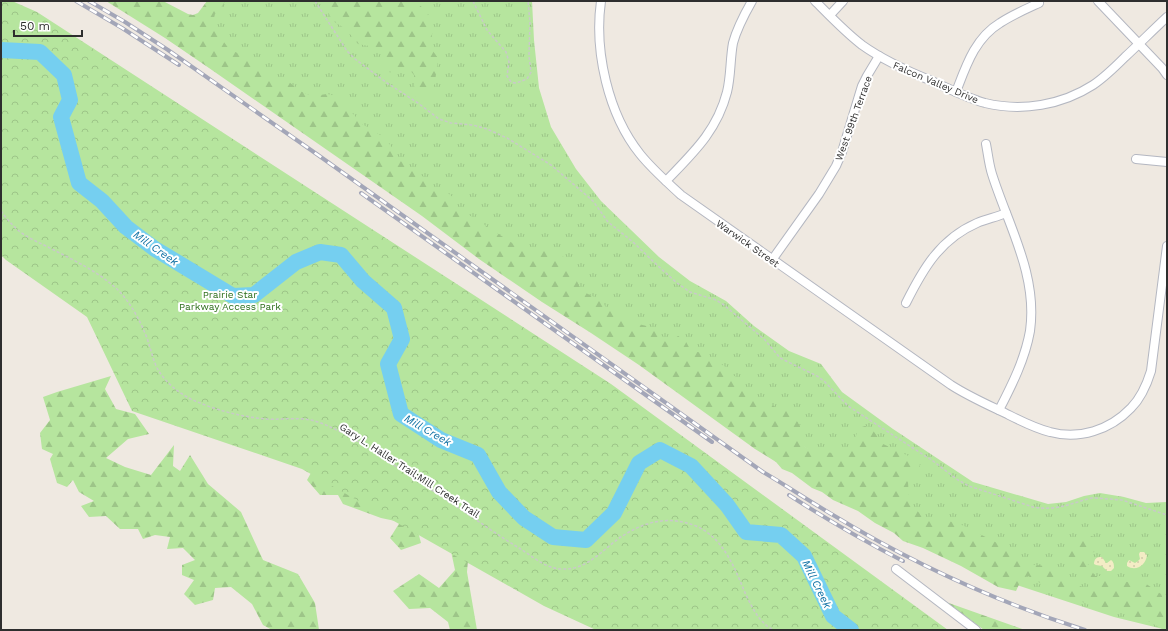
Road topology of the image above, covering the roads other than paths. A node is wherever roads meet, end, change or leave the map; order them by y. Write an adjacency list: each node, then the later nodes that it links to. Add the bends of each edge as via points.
1 (601, 1): 16 (street, Warwick Street, via 600,46 612,103 640,155)
2 (752, 1): 16 (street, via 736,33 722,108 707,137)
3 (815, 1): 7 (street, Falcon Valley Drive)
4 (844, 1): 7 (street)
5 (1098, 1): 9 (street)
6 (1039, 3): 12 (street, via 1000,22 984,36 970,57)
7 (830, 15): 10 (street, Falcon Valley Drive, via 847,33)
8 (1167, 17): 9 (street, Falcon Valley Drive)
9 (1139, 44): 11 (street); 12 (street, Falcon Valley Drive, via 1094,85 1056,102 1038,106 1001,106)
10 (879, 56): 12 (street, Falcon Valley Drive, via 897,67); 19 (street, West 99th Terrace, via 862,86 836,166)
11 (1167, 76)
12 (956, 92)
13 (986, 144): 17 (street, via 992,173)
14 (1136, 159): 15 (street)
15 (1167, 162)
16 (666, 181): 19 (street, Warwick Street, via 681,195)
17 (1006, 213): 20 (street, via 963,230 937,251); 21 (street, via 1025,264 1031,298 1031,316 1022,361)
18 (1167, 246): 21 (street, Warwick Street, via 1152,371 1132,407 1104,427 1085,434 1072,435 1036,428)
19 (772, 260): 21 (street, Warwick Street, via 966,395)
20 (906, 303)
21 (999, 410)
22 (896, 569): 23 (street)
23 (976, 630)

